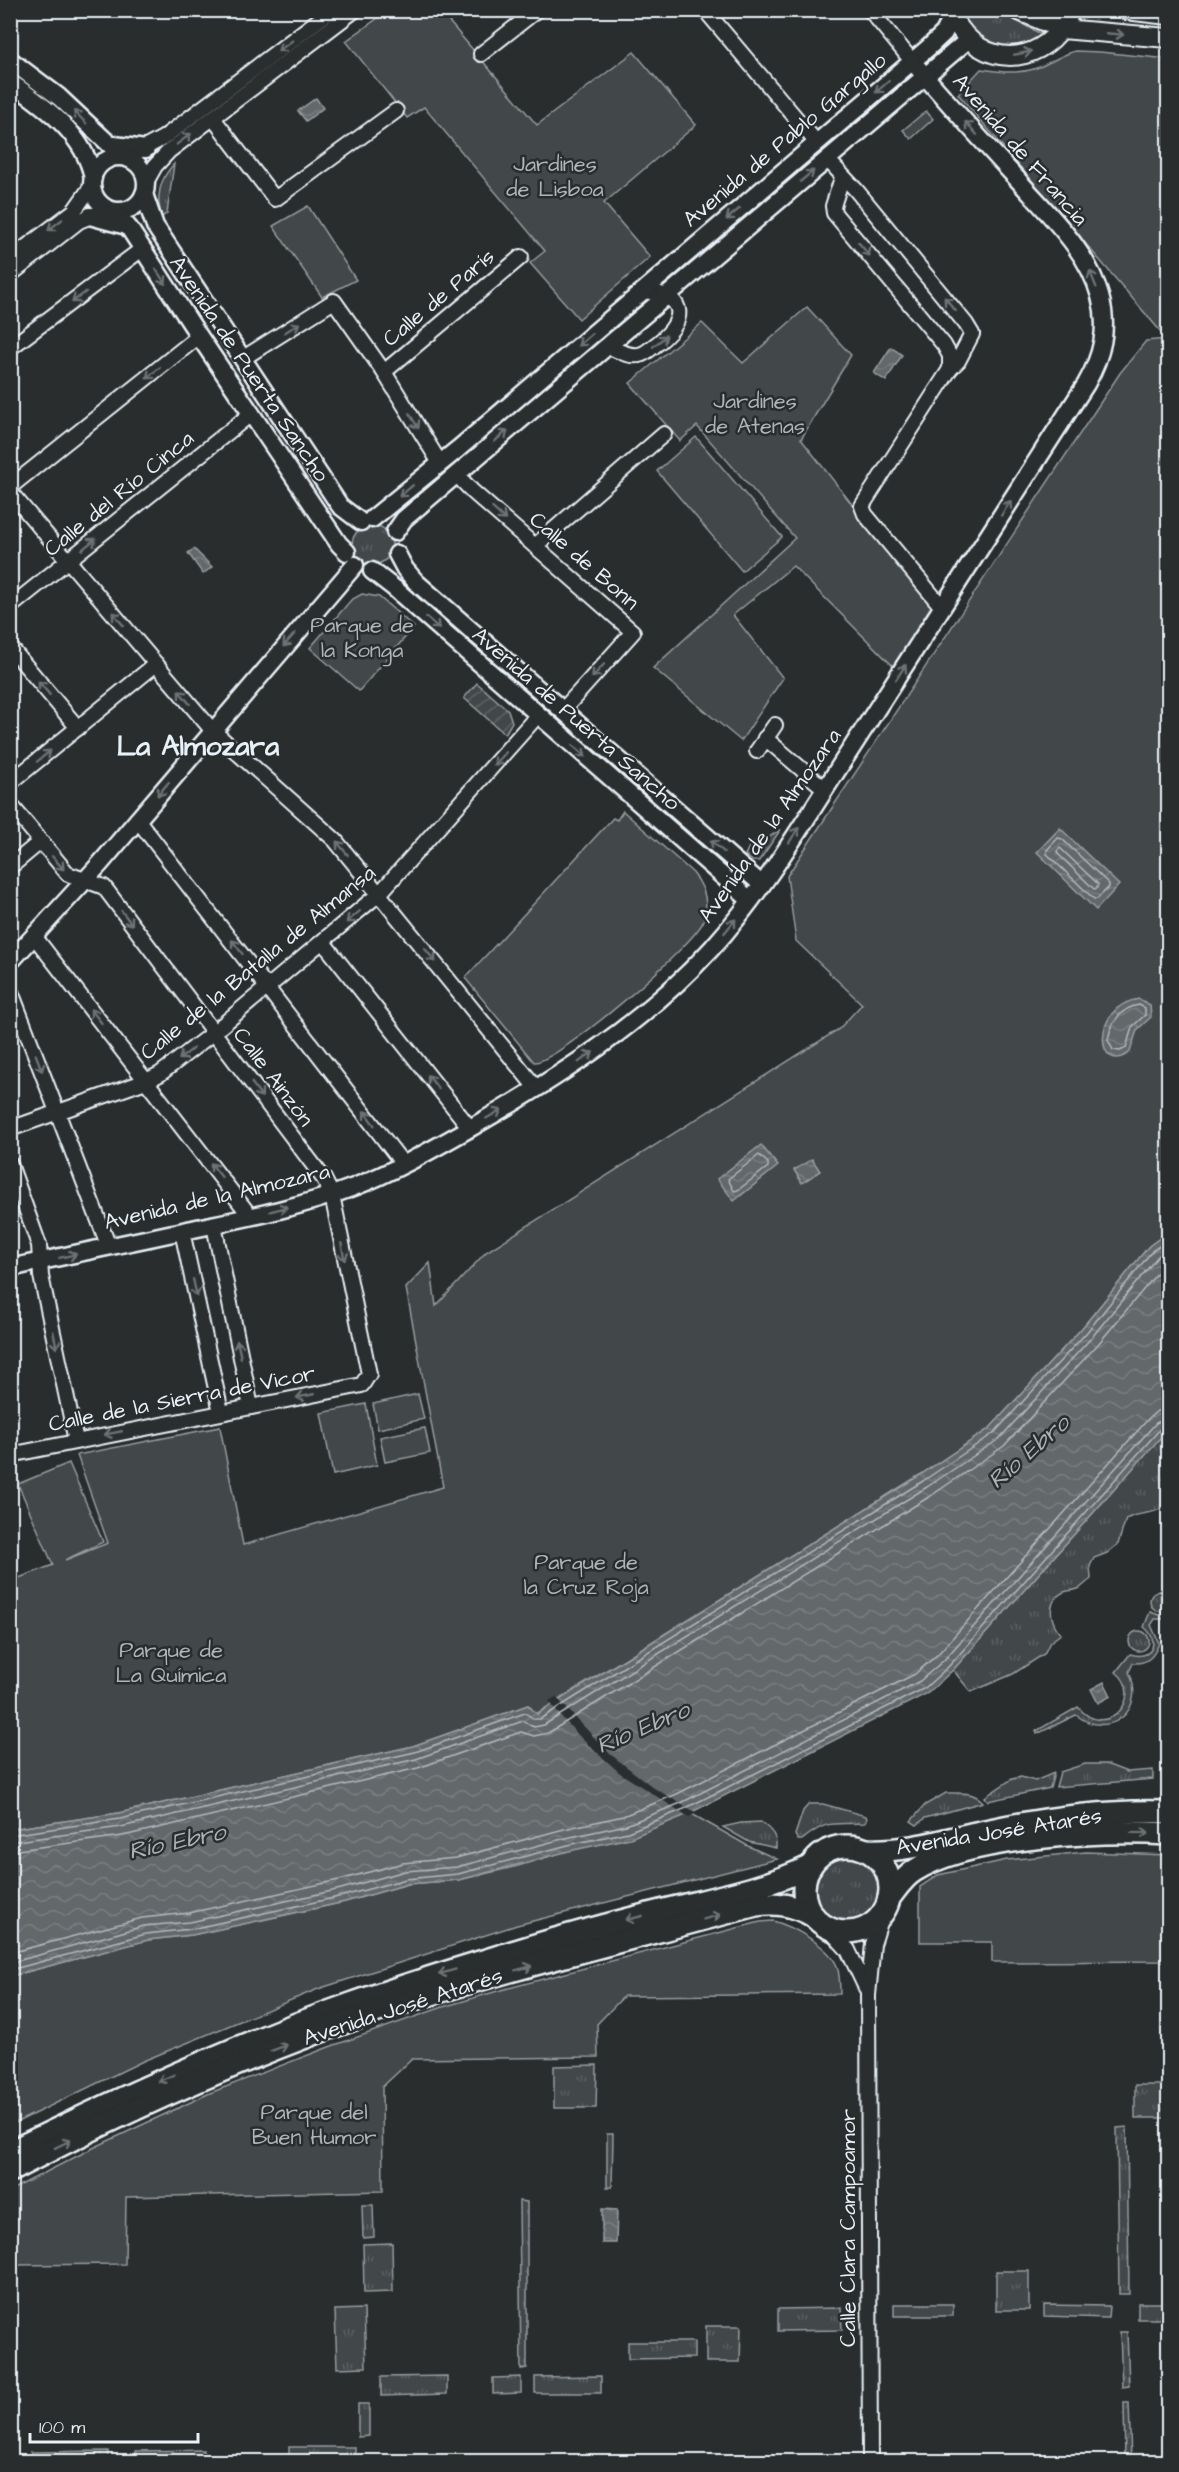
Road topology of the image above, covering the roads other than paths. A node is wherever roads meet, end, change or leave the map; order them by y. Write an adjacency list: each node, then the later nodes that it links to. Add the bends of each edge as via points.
1 (332, 10): 23 (street, one-way to 23)
2 (355, 10): 20 (street)
3 (537, 10): 14 (street)
4 (705, 10): 22 (street)
5 (870, 10): 16 (street, Avenida de Francia)
6 (1017, 10): 11 (main road)
7 (1071, 10): 11 (main road)
8 (1126, 10): 10 (main road)
9 (952, 14): 13 (main road); 16 (street, Avenida de Pablo Gargallo, via 940,37)
10 (1168, 15)
11 (1062, 29): 12 (main road, one-way to 12); 13 (main road, one-way to 11, via 991,52 1015,56 1038,50)
12 (1168, 38)
13 (969, 39): 17 (street, Avenida de Pablo Gargallo)
14 (482, 54)
15 (10, 60): 21 (street, one-way to 15, via 59,97)
16 (912, 61): 17 (street, Avenida de Francia); 22 (street, Avenida de Pablo Gargallo, one-way to 22)
17 (924, 76): 26 (street, Avenida de Pablo Gargallo); 44 (street, Avenida de Francia, one-way to 17, via 1100,296 1077,248)
18 (10, 82): 28 (street, via 70,132 91,166)
19 (396, 111): 20 (street, via 275,199)
20 (213, 118): 24 (street, one-way to 20)
21 (104, 142): 23 (street); 25 (street)
22 (817, 142): 40 (street, Avenida de Pablo Gargallo, one-way to 40)
23 (146, 149): 25 (street)
24 (165, 155): 29 (street); 34 (street, via 156,179)
25 (123, 157): 28 (street, via 102,164); 29 (street, via 140,166)
26 (827, 159): 27 (street); 41 (street, Avenida de Pablo Gargallo, one-way to 26)
27 (842, 178): 30 (street); 31 (street)
28 (93, 181): 32 (street, via 97,199); 38 (street, one-way to 38, via 74,211)
29 (145, 188): 32 (street, via 139,203 130,209); 34 (street, Avenida de Puerta Sancho)
30 (858, 195): 31 (street); 42 (street, one-way to 30)
31 (834, 202): 45 (street, one-way to 45, via 836,216)
32 (112, 210): 33 (street); 35 (street, Avenida de Puerta Sancho)
33 (90, 216): 35 (street); 39 (street)
34 (150, 216): 48 (street, Avenida de Puerta Sancho)
35 (129, 228): 36 (street, Avenida de Puerta Sancho)
36 (142, 249): 43 (street, Avenida de Puerta Sancho, one-way to 43); 47 (street, one-way to 47)
37 (520, 257): 50 (street, Calle de París)
38 (10, 260)
39 (10, 275)
40 (642, 291): 41 (street); 53 (street, Avenida de Pablo Gargallo, one-way to 53)
41 (666, 296): 46 (street, Avenida de Pablo Gargallo); 46 (street, one-way to 41, via 628,355 640,355 670,333 678,312)
42 (966, 324): 45 (street, via 961,344); 49 (street, via 971,338)
43 (199, 336): 51 (street, Avenida de Puerta Sancho); 55 (street, one-way to 55)
44 (1104, 336): 64 (street, Avenida de la Almozara, one-way to 44, via 1095,368)
45 (944, 345): 49 (street, via 950,356)
46 (608, 346): 54 (street, Avenida de Pablo Gargallo, one-way to 46)
47 (10, 348)
48 (242, 359): 50 (street, one-way to 50, via 334,301); 56 (street, Avenida de Puerta Sancho, via 340,506)
49 (950, 369): 64 (street, via 862,506)
50 (384, 372): 53 (street, one-way to 53)
51 (252, 413): 60 (street, Avenida de Puerta Sancho); 61 (street, Calle del Río Cinca, one-way to 51)
52 (664, 434): 58 (street)
53 (441, 462): 56 (street, Avenida de Pablo Gargallo, one-way to 56)
54 (456, 474): 57 (street, Avenida de Pablo Gargallo, via 404,519); 58 (street, Calle de Bonn, one-way to 58)
55 (10, 489): 61 (street)
56 (367, 520): 57 (street, via 387,524); 60 (street, via 353,528 348,537)
57 (395, 532): 59 (street)
58 (535, 546): 67 (street, Calle de Bonn, one-way to 67, via 633,632)
59 (397, 554): 62 (street, via 390,565); 67 (street, Avenida de Puerta Sancho, via 416,582)
60 (351, 558): 62 (street); 71 (street, one-way to 71)
61 (69, 561): 63 (street, Calle del Río Cinca); 66 (street, one-way to 61)
62 (372, 571): 68 (street, Avenida de Puerta Sancho, one-way to 68)
63 (10, 607)
64 (942, 607): 75 (street, Avenida de la Almozara, one-way to 64)
65 (10, 647): 70 (street, one-way to 65)
66 (156, 664): 70 (street); 71 (street, one-way to 66)
67 (562, 711): 81 (street, Avenida de Puerta Sancho, one-way to 67)
68 (538, 715): 82 (street, Calle de la Batalla de Almansa, one-way to 82); 83 (street, Avenida de Puerta Sancho, one-way to 83)
69 (775, 725): 72 (street)
70 (78, 728): 74 (street, one-way to 70)
71 (212, 730): 77 (street, one-way to 77); 82 (street, one-way to 71, via 335,840)
72 (765, 738): 73 (street); 75 (street)
73 (757, 751)
74 (10, 783)
75 (825, 789): 81 (street, Avenida de la Almozara, one-way to 75)
76 (10, 804): 78 (street, Calle Ainzón)
77 (137, 819): 80 (street); 87 (street, one-way to 77)
78 (40, 843): 79 (street); 80 (street, Calle Ainzón, one-way to 80, via 68,874)
79 (10, 867)
80 (85, 880): 84 (street); 89 (street, Calle Ainzón, one-way to 89, via 104,887)
81 (761, 884): 83 (street, Avenida de la Almozara)
82 (380, 893): 85 (street, Calle de la Batalla de Almansa, one-way to 85); 91 (street, one-way to 91)
83 (750, 900): 91 (street, Avenida de la Almozara, one-way to 83, via 610,1040 664,995 710,950)
84 (34, 936): 86 (street); 90 (street, one-way to 84)
85 (323, 942): 87 (street, Calle de la Batalla de Almansa); 93 (street, one-way to 85)
86 (10, 962)
87 (269, 987): 89 (street, Calle de la Batalla de Almansa); 96 (street, one-way to 87)
88 (10, 989): 92 (street, one-way to 92)
89 (214, 1032): 90 (street, Calle de la Batalla de Almansa, one-way to 90); 97 (street, Calle Ainzón, one-way to 97)
90 (146, 1081): 92 (street, Calle de la Batalla de Almansa); 98 (street, one-way to 90)
91 (537, 1089): 93 (street, Avenida de la Almozara, one-way to 91)
92 (58, 1112): 94 (street, Calle de la Batalla de Almansa); 101 (street)
93 (470, 1128): 96 (street, Avenida de la Almozara)
94 (10, 1129)
95 (10, 1164): 102 (street, via 39,1245)
96 (404, 1165): 97 (street, Avenida de la Almozara)
97 (332, 1195): 98 (street, Avenida de la Almozara, one-way to 97); 104 (street, Calle Ainzón, one-way to 104, via 369,1374)
98 (251, 1217): 99 (street, Avenida de la Almozara)
99 (214, 1225): 100 (street, Avenida de la Almozara); 105 (street, one-way to 99)
100 (183, 1231): 101 (street, Avenida de la Almozara); 106 (street, one-way to 106)
101 (109, 1247): 102 (street, Avenida de la Almozara, one-way to 101)
102 (40, 1262): 103 (street, Avenida de la Almozara); 107 (street, one-way to 107)
103 (10, 1268)
104 (362, 1385): 105 (street, Calle de la Sierra de Vicor, one-way to 105)
105 (251, 1407): 106 (street, Calle de la Sierra de Vicor)
106 (220, 1412): 107 (street, Calle de la Sierra de Vicor, one-way to 107)
107 (76, 1441): 108 (street, Calle de la Sierra de Vicor)
108 (10, 1455)
109 (1168, 1812): 111 (main road, Avenida José Atarés, via 1049,1819 901,1849)
110 (1168, 1834): 113 (main road, Avenida José Atarés, one-way to 110, via 903,1880 915,1870 964,1851 1076,1835)
111 (866, 1850): 112 (main road, via 835,1848); 113 (main road, via 886,1870 890,1884)
112 (810, 1866): 114 (main road, via 804,1883 805,1900); 116 (main road, Avenida José Atarés, one-way to 116, via 758,1888 586,1930 351,2004 134,2092)
113 (886, 1907): 114 (main road, via 867,1928 857,1932 838,1932); 115 (street, Calle Clara Campoamor, via 873,1944)
114 (820, 1922): 115 (street, Calle Clara Campoamor, via 848,1950); 117 (main road, Avenida José Atarés, one-way to 114, via 213,2074 437,1992 771,1902 786,1904)
115 (868, 1995): 118 (street, Calle Clara Campoamor)
116 (10, 2152)
117 (10, 2170)
118 (870, 2462)

